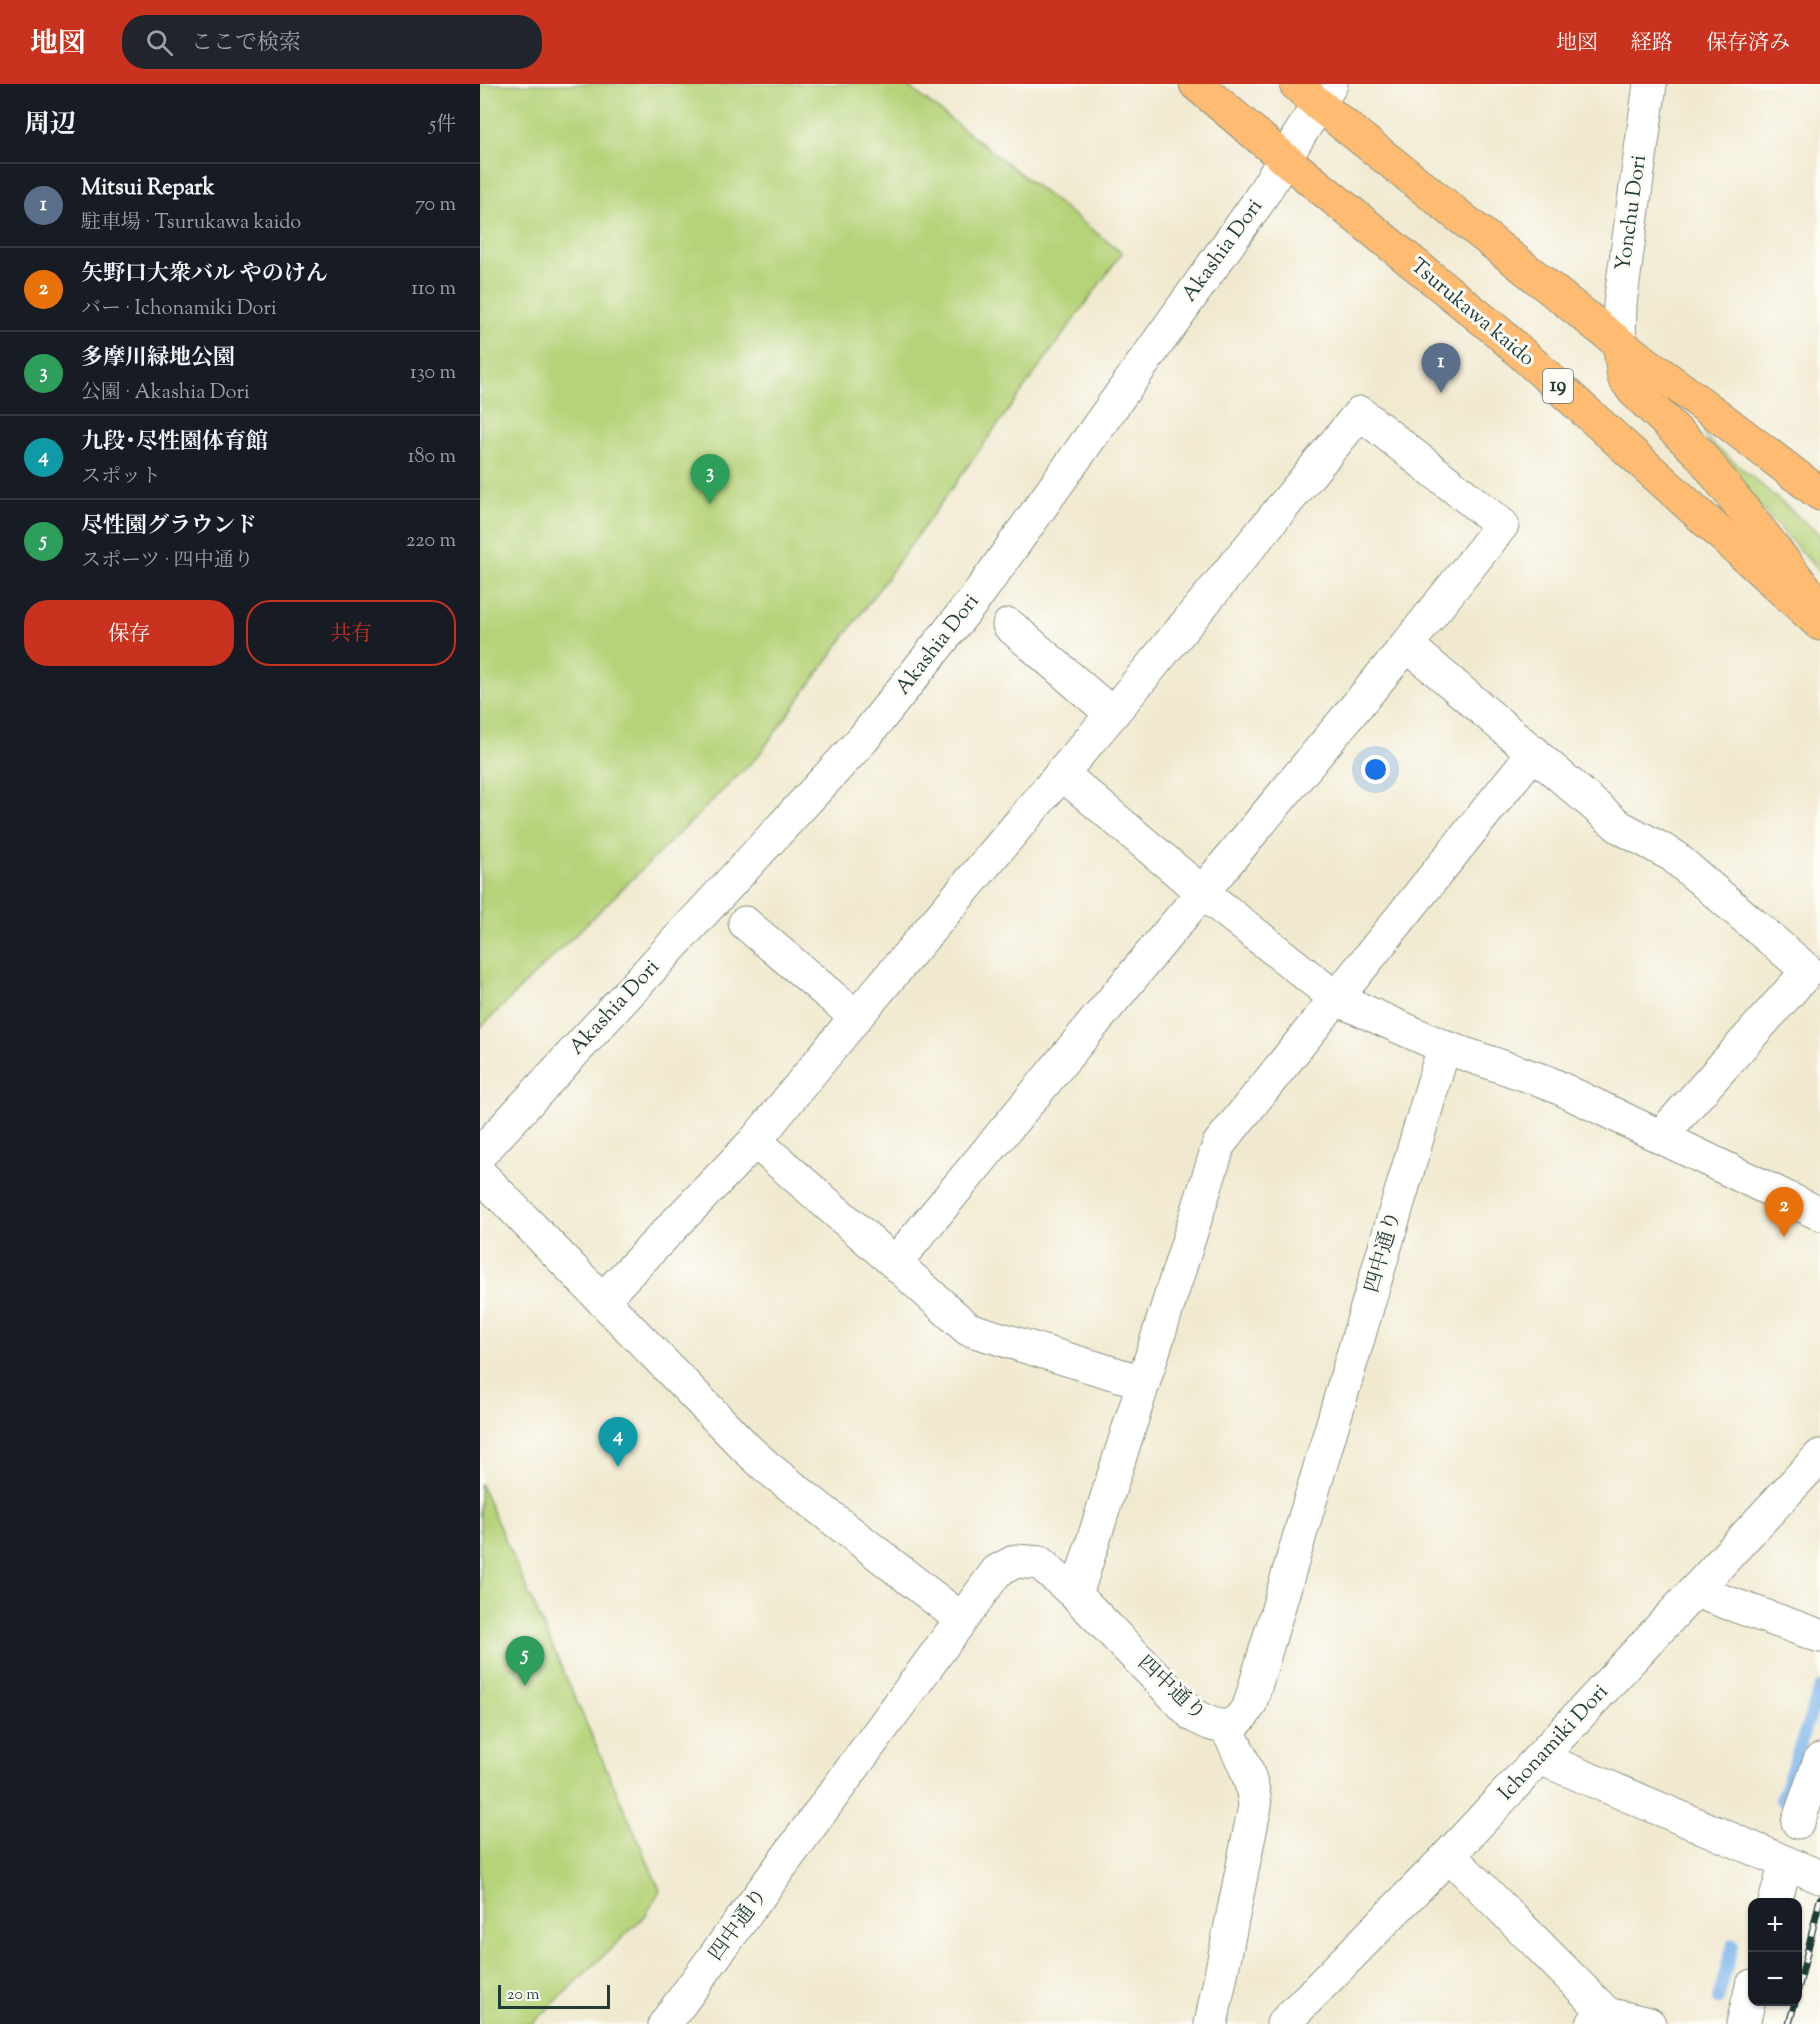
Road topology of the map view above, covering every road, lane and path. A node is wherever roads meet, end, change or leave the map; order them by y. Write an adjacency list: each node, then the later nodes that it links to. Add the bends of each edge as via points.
1 (1196, 84): 4 (main road, Tsurukawa kaido / 19)
2 (1650, 84): 5 (street, Yonchu Dori, via 1620,304)
3 (1315, 91): 4 (street, Akashia Dori); 5 (main road)
4 (1285, 159): 8 (main road, Tsurukawa kaido / 19, via 1497,331); 21 (street, Akashia Dori, via 977,596 863,739)
5 (1619, 343): 6 (main road); 7 (main road, via 1624,377 1633,390 1699,453)
6 (1817, 487)
7 (1820, 606)
8 (1820, 624)
9 (1009, 625): 11 (street)
10 (1407, 645): 11 (street, via 1502,525 1360,413); 12 (street); 14 (street)
11 (1112, 714): 13 (street)
12 (1534, 752): 16 (street); 19 (street, via 1620,827 1672,855 1808,971)
13 (1061, 773): 14 (street); 17 (street)
14 (1202, 892): 16 (street); 24 (street)
15 (745, 923): 17 (street)
16 (1336, 999): 18 (street); 26 (street, via 1219,1144)
17 (856, 1017): 20 (street)
18 (1444, 1047): 19 (street, via 1547,1082); 32 (street, 四中通り, via 1250,1704 1242,1719)
19 (1660, 1137): 23 (street)
20 (755, 1141): 24 (street); 25 (street)
21 (480, 1154)
22 (480, 1174): 25 (street)
23 (1820, 1214)
24 (895, 1263): 26 (street, via 968,1329)
25 (602, 1300): 30 (street, via 768,1468)
26 (1142, 1382): 29 (street)
27 (1820, 1456): 28 (street, Ichonamiki Dori)
28 (1695, 1591): 31 (street); 33 (street, Ichonamiki Dori)
29 (1076, 1595): 30 (street, 四中通り, via 1040,1563 1016,1560 997,1571); 32 (street, 四中通り, via 1193,1715 1211,1725)
30 (961, 1619): 42 (street, 四中通り)
31 (1820, 1636)
32 (1226, 1727): 43 (street, via 1247,1769 1255,1806)
33 (1540, 1758): 36 (street, Ichonamiki Dori); 37 (street)
34 (1820, 1760): 35 (street)
35 (1798, 1822)
36 (1449, 1855): 41 (street); 44 (street, Ichonamiki Dori)
37 (1786, 1863): 38 (street); 39 (street)
38 (1820, 1877)
39 (1776, 1898)
40 (1748, 2003): 46 (street)
41 (1600, 2019): 45 (street)
42 (665, 2024)
43 (1211, 2024)
44 (1283, 2024)
45 (1649, 2024)
46 (1743, 2024)

